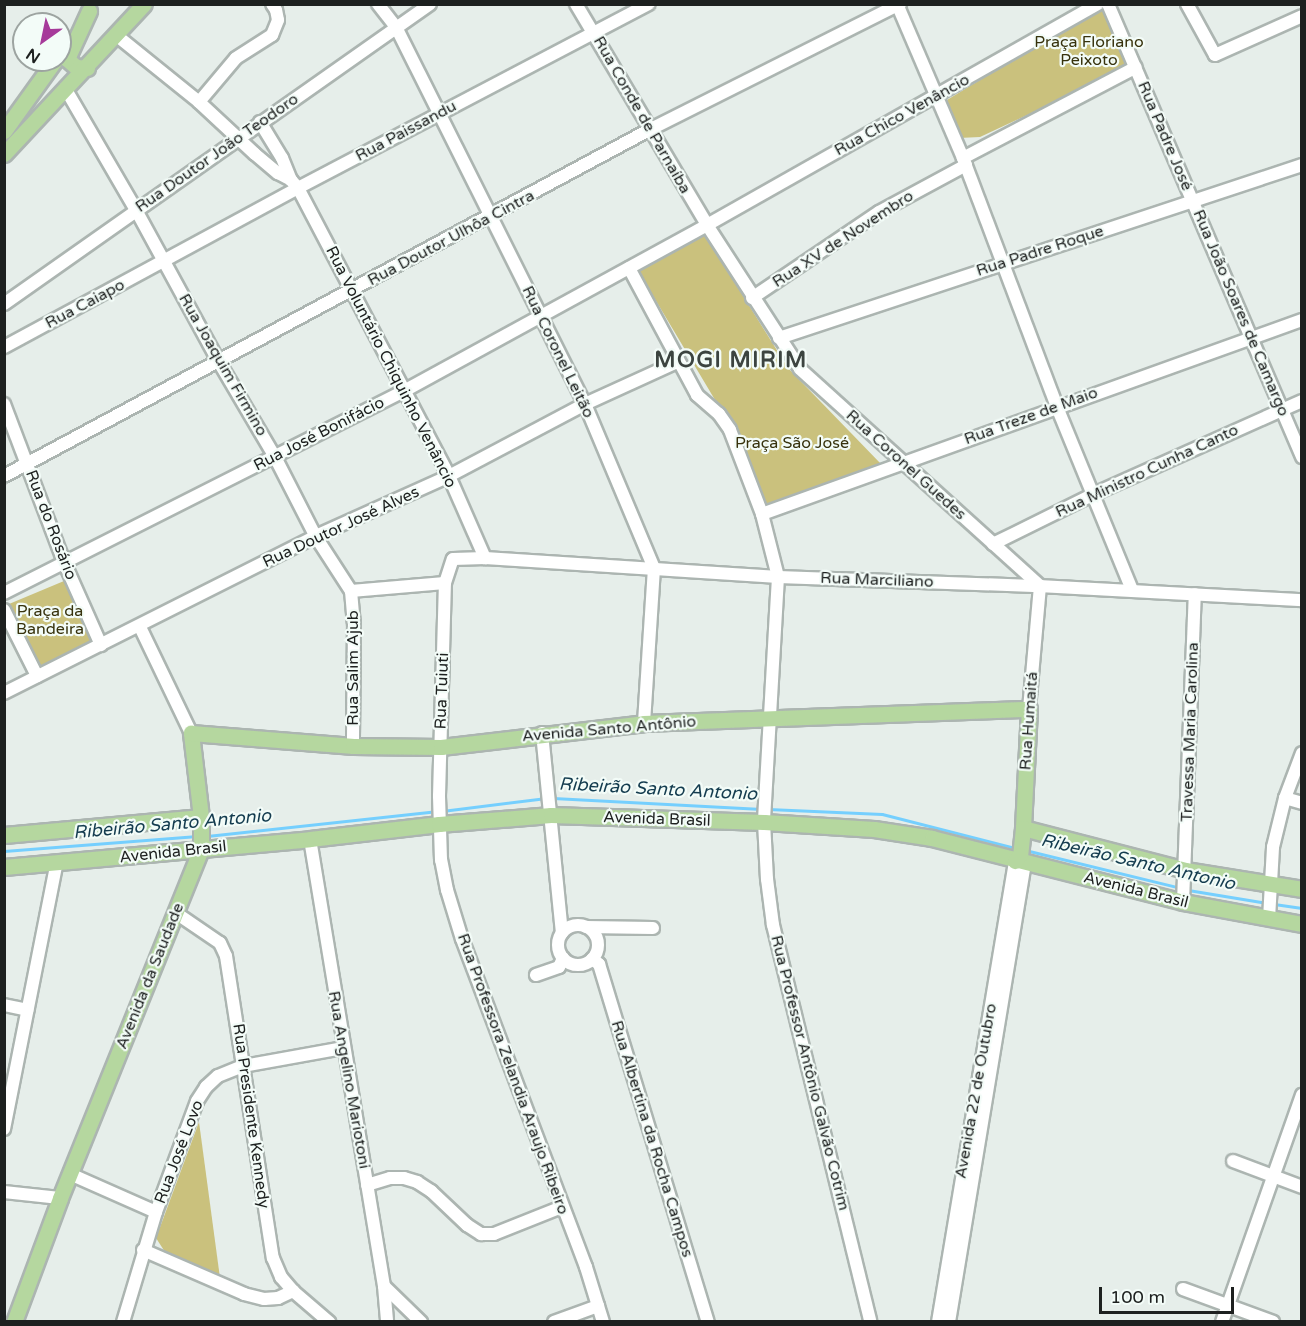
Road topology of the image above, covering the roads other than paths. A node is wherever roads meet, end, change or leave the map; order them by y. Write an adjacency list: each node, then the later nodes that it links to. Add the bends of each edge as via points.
1 (134, 4): 16 (main road)
2 (144, 4): 16 (main road)
3 (272, 4): 25 (street, via 278,20 272,35 236,58)
4 (378, 4): 14 (street, Rua Coronel Leitão)
5 (430, 4): 14 (street, Rua Doutor João Teodoro)
6 (576, 4): 15 (street, Rua Conde de Parnaíba)
7 (649, 4): 15 (street, Rua Paissandu)
8 (1098, 4): 24 (street, Rua Chico Venâncio)
9 (1108, 4): 19 (street, Rua Padre José)
10 (1187, 4): 13 (street, via 1215,55)
11 (898, 5): 24 (street); 28 (street, Rua Doutor Ulhôa Cintra)
12 (88, 7): 17 (main road)
13 (1302, 16)
14 (396, 27): 26 (street, Rua Coronel Leitão); 27 (street, Rua Doutor João Teodoro)
15 (594, 33): 26 (street, Rua Paissandu); 28 (street, Rua Conde de Parnaíba)
16 (116, 35): 20 (main road); 25 (street, Rua Voluntário Chiquinho Venâncio)
17 (72, 36)
18 (72, 64): 20 (main road)
19 (1136, 67): 32 (street); 35 (street, Rua Padre José)
20 (87, 68): 23 (main road)
21 (49, 72): 29 (main road)
22 (62, 72): 23 (main road)
23 (65, 88): 31 (main road); 36 (street, Rua Joaquim Firmino)
24 (938, 96): 32 (street); 38 (street, Rua Chico Venâncio)
25 (199, 102): 30 (street, Rua Voluntário Chiquinho Venâncio)
26 (439, 114): 34 (street, Rua Paissandu); 37 (street, Rua Coronel Leitão)
27 (260, 122): 30 (street, Rua Doutor João Teodoro); 34 (street, Rua Voluntário Chiquinho Venâncio)
28 (649, 130): 37 (street, Rua Doutor Ulhôa Cintra); 38 (street, Rua Conde de Parnaíba)
29 (4, 131)
30 (237, 138): 34 (street, Rua Voluntário Chiquinho Venâncio); 36 (street, Rua Doutor João Teodoro)
31 (4, 154)
32 (965, 162): 40 (street); 43 (street, Rua XV de Novembro, via 879,212)
33 (1302, 165): 35 (street, Rua Padre Roque)
34 (294, 184): 39 (street, Rua Paissandu); 42 (street, Rua Voluntário Chiquinho Venâncio)
35 (1194, 201): 40 (street, Rua Padre Roque); 48 (street, Rua João Soares de Camargo)
36 (136, 210): 39 (street, Rua Joaquim Firmino); 44 (street, Rua Doutor João Teodoro)
37 (491, 216): 42 (street, Rua Doutor Ulhôa Cintra); 45 (street, Rua Coronel Leitão)
38 (707, 225): 41 (street, Rua Chico Venâncio); 43 (street, Rua Conde de Parnaíba)
39 (165, 261): 49 (street, Rua Caiapo); 50 (street, Rua Joaquim Firmino)
40 (1004, 263): 47 (street, Rua Padre Roque); 56 (street)
41 (629, 268): 45 (street, Rua José Bonifácio); 51 (street, Rua Professor Antônio Galvão Cotrim)
42 (353, 291): 50 (street, Rua Doutor Ulhôa Cintra); 52 (street, Rua Voluntário Chiquinho Venâncio)
43 (752, 298): 47 (street, Rua Coronel Guedes)
44 (4, 304)
45 (542, 317): 52 (street, Rua José Bonifácio); 55 (street, Rua Coronel Leitão)
46 (1302, 320): 48 (street, Rua Treze de Maio)
47 (779, 338): 61 (street, Rua Coronel Guedes, via 801,369)
48 (1251, 339): 56 (street, Rua Treze de Maio); 57 (street, Rua João Soares de Camargo)
49 (4, 347)
50 (219, 362): 58 (street, Rua Joaquim Firmino); 60 (street, Rua Doutor Ulhôa Cintra)
51 (677, 362): 55 (street, Rua Doutor José Alves); 65 (street, Rua Professor Antônio Galvão Cotrim, via 697,395 730,430)
52 (404, 391): 58 (street, Rua José Bonifácio); 63 (street, Rua Voluntário Chiquinho Venâncio)
53 (1302, 401): 57 (street, Rua Ministro Cunha Canto)
54 (4, 404): 60 (street, Rua do Rosário)
55 (585, 404): 63 (street, Rua Doutor José Alves); 71 (street, Rua Coronel Leitão)
56 (1057, 407): 61 (street, Rua Treze de Maio); 64 (street)
57 (1281, 410): 59 (street, Rua João Soares de Camargo); 64 (street, Rua Ministro Cunha Canto)
58 (275, 456): 66 (street, Rua Joaquim Firmino); 70 (street, Rua José Bonifácio)
59 (1302, 457)
60 (27, 464): 62 (street, Rua Doutor Ulhôa Cintra); 70 (street, Rua do Rosário)
61 (903, 464): 65 (street, Rua Treze de Maio); 67 (street, Rua Coronel Guedes)
62 (4, 476)
63 (449, 476): 66 (street, Rua Doutor José Alves); 68 (street, Rua Voluntário Chiquinho Venâncio)
64 (1094, 494): 67 (street, Rua Ministro Cunha Canto); 76 (street)
65 (762, 514): 72 (street, Rua Professor Antônio Galvão Cotrim)
66 (315, 537): 75 (street, Rua Joaquim Firmino); 81 (street, Rua Doutor José Alves)
67 (993, 544): 74 (street, Rua Coronel Guedes)
68 (485, 558): 69 (street, Rua Marciliano); 71 (street, Rua Marciliano)
69 (453, 559): 73 (street, Rua Tuiuti)
70 (64, 562): 77 (street, Rua José Bonifácio); 82 (street, Rua do Rosário)
71 (654, 568): 72 (street, Rua Marciliano); 87 (street, Rua Coronel Leitão)
72 (778, 577): 74 (street, Rua Marciliano); 86 (street, Rua Professor Antônio Galvão Cotrim)
73 (445, 584): 75 (street); 91 (street, Rua Tuiuti)
74 (1040, 586): 76 (street, Rua Marciliano); 85 (street, Rua Humaitá)
75 (351, 591): 90 (street, Rua Salim Ajub)
76 (1132, 591): 78 (street, Rua Marciliano)
77 (4, 593)
78 (1195, 594): 79 (street, Rua Marciliano); 104 (street, Travessa Maria Carolina)
79 (1302, 600)
80 (4, 609): 83 (street)
81 (140, 627): 82 (street, Rua Doutor José Alves); 88 (street, Avenida da Saudade)
82 (101, 645): 83 (street, Rua Doutor José Alves)
83 (37, 676): 84 (street, Rua Doutor José Alves)
84 (4, 693)
85 (1029, 709): 86 (main road, Avenida Santo Antônio); 101 (main road, Rua Humaitá)
86 (770, 718): 87 (main road, Avenida Santo Antônio); 96 (street, Rua Professor Antônio Galvão Cotrim)
87 (644, 723): 89 (main road, Avenida Santo Antônio)
88 (191, 733): 90 (main road, Avenida Santo Antônio); 98 (main road, Avenida da Saudade)
89 (542, 733): 91 (main road, Avenida Santo Antônio); 95 (street)
90 (353, 746): 91 (main road, Avenida Santo Antônio)
91 (441, 747): 97 (street, Rua Tuiuti)
92 (1302, 753): 93 (street)
93 (1285, 798): 94 (street); 105 (street, via 1273,847)
94 (1302, 803)
95 (551, 810): 96 (main road, Avenida Brasil); 97 (main road, Avenida Brasil); 113 (street)
96 (765, 812): 101 (main road, Avenida Brasil); 138 (street, Rua Professor Antônio Galvão Cotrim, via 773,925)
97 (439, 819): 100 (main road, Avenida Brasil); 130 (street, Rua Professora Zelandia Araujo Ribeiro, via 441,860 456,919)
98 (201, 833): 99 (main road, Avenida Brasil); 100 (main road, Avenida Brasil); 102 (main road, Avenida Brasil); 108 (main road, Avenida da Saudade)
99 (4, 835)
100 (310, 839): 119 (street, Rua Angelino Mariotoni)
101 (1021, 850): 104 (main road, Avenida Brasil); 107 (main road, Avenida Brasil); 147 (street, Avenida 22 de Outubro); 148 (street, Avenida 22 de Outubro)
102 (57, 862): 103 (main road, Avenida Brasil); 118 (street)
103 (4, 867)
104 (1185, 875): 105 (main road, Avenida Brasil); 107 (street, Travessa Maria Carolina)
105 (1271, 889): 106 (main road, Avenida Brasil); 109 (street)
106 (1302, 889)
107 (1183, 899): 109 (main road, Avenida Brasil)
108 (176, 913): 120 (street, Rua Presidente Kennedy, via 220,944 226,957); 124 (main road, Avenida da Saudade)
109 (1270, 914): 110 (main road, Avenida Brasil)
110 (1302, 924)
111 (586, 927): 112 (street); 113 (street, via 573,926); 115 (street, via 597,942)
112 (653, 928)
113 (562, 933): 114 (street, via 558,945)
114 (563, 958): 115 (street, via 574,964); 116 (street, via 559,967)
115 (592, 959): 146 (street, Rua Albertina da Rocha Campos, via 599,964)
116 (536, 975)
117 (4, 1005): 118 (street)
118 (27, 1010): 122 (street)
119 (343, 1048): 120 (street, Rua José Lovo); 126 (street, Rua Angelino Mariotoni)
120 (243, 1066): 131 (street, Rua José Lovo, via 218,1076 197,1101); 135 (street, Rua Presidente Kennedy, via 273,1258 281,1277)
121 (1302, 1095): 125 (street)
122 (4, 1129)
123 (1233, 1161): 125 (street)
124 (70, 1174): 129 (main road, Avenida da Saudade); 131 (street)
125 (1274, 1177): 127 (street); 137 (street)
126 (367, 1185): 130 (street, via 390,1178 417,1182 482,1234 501,1232); 133 (street, Rua Angelino Mariotoni)
127 (1302, 1187)
128 (4, 1192): 129 (street)
129 (60, 1198): 139 (main road, Avenida da Saudade)
130 (562, 1207): 136 (street, Rua Professora Zelandia Araujo Ribeiro)
131 (156, 1212): 132 (street, Rua José Lovo)
132 (143, 1250): 135 (street, via 244,1294 264,1299); 140 (street, Rua José Lovo)
133 (384, 1286): 142 (street, Rua Angelino Mariotoni); 143 (street)
134 (1183, 1290): 137 (street)
135 (293, 1291): 141 (street, Rua Presidente Kennedy)
136 (598, 1306): 144 (street); 145 (street, Rua Professora Zelandia Araujo Ribeiro)
137 (1227, 1306): 149 (street); 150 (street)
138 (870, 1321)
139 (14, 1322)
140 (123, 1322)
141 (329, 1322)
142 (387, 1322)
143 (421, 1322)
144 (554, 1322)
145 (603, 1322)
146 (708, 1322)
147 (938, 1322)
148 (949, 1322)
149 (1222, 1322)
150 (1273, 1322)

